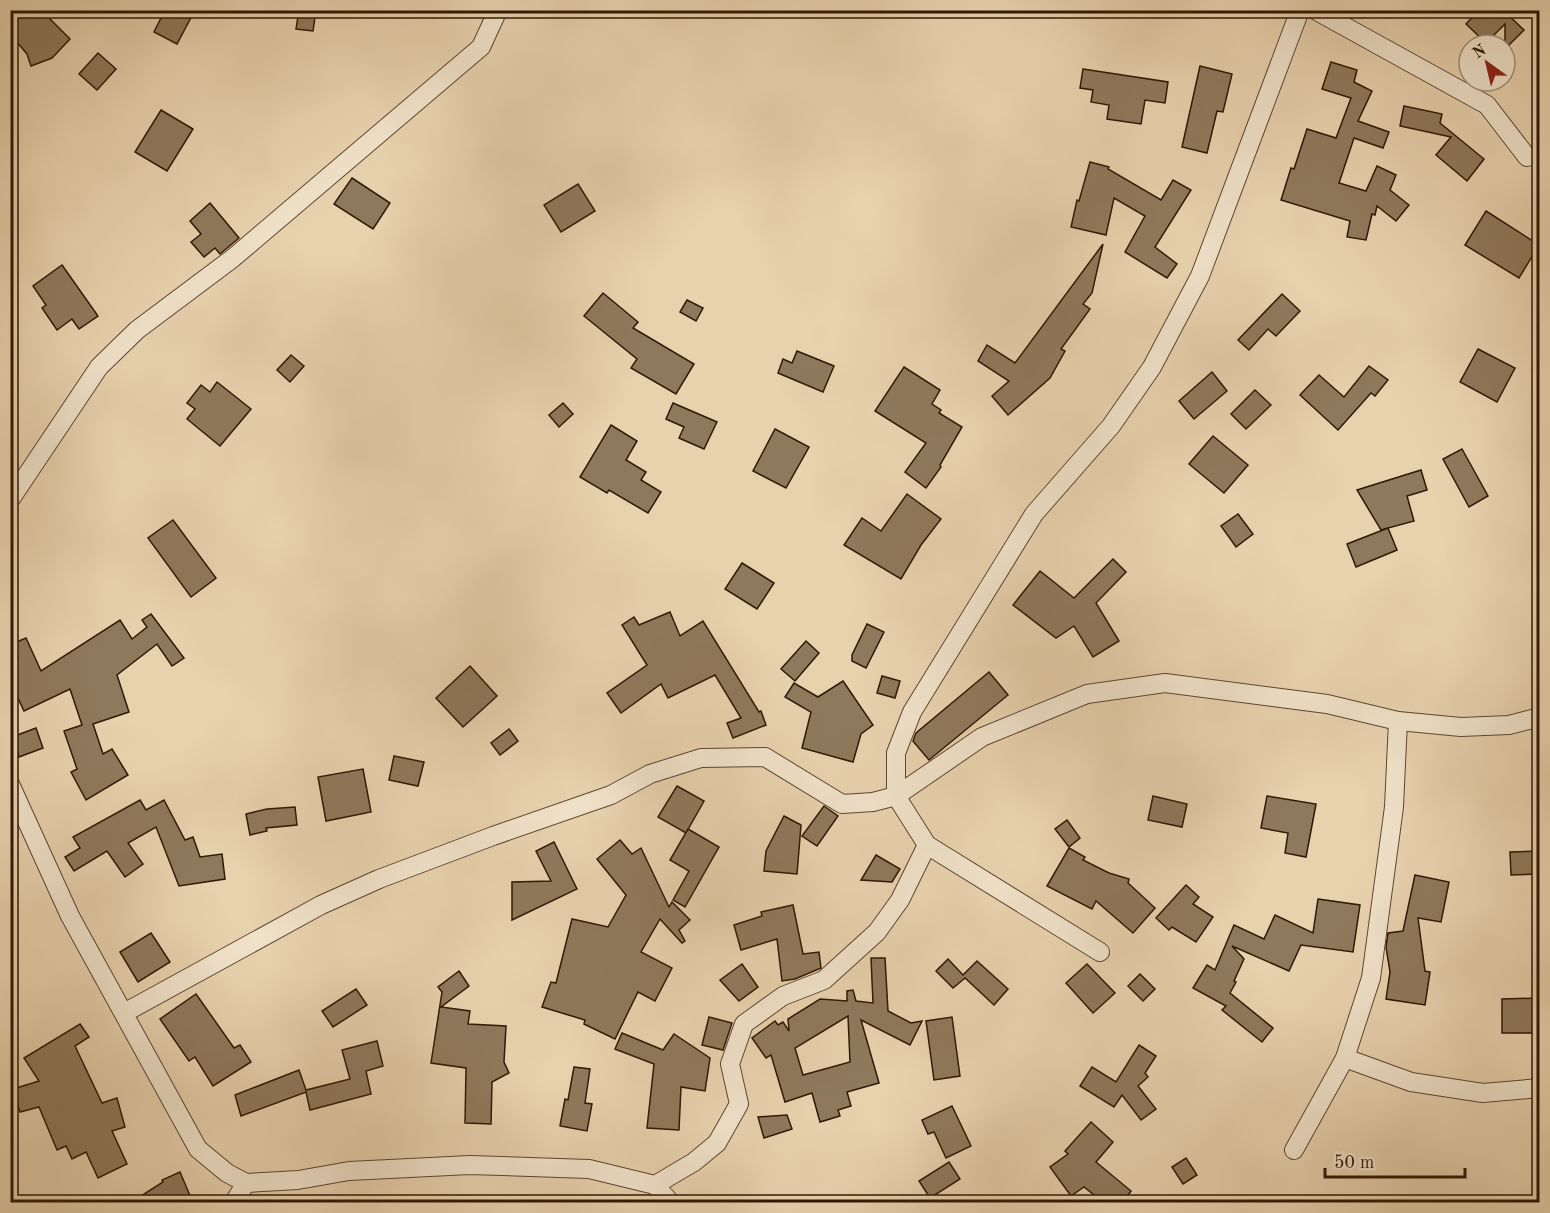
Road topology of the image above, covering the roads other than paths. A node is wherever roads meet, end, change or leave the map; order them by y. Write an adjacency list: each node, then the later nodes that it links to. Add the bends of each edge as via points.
1 (498, 10): 5 (street, via 481,47 233,258 137,330 99,367)
2 (1300, 10): 9 (street, via 1200,276 1152,367 1111,426 1034,514 912,712 896,753)
3 (1315, 10): 4 (street, via 1487,105)
4 (1527, 157)
5 (10, 500)
6 (1539, 717): 7 (street, via 1509,725 1461,727)
7 (1398, 721): 9 (street, via 1327,704 1165,683 1087,694 982,737); 13 (street, via 1394,807 1371,978)
8 (10, 784): 12 (street, via 70,916)
9 (896, 796): 10 (street); 12 (street, via 842,804 765,757 701,758 379,879)
10 (927, 845): 11 (street); 17 (street, via 900,900 877,932 824,980 783,996 744,1024 730,1064 739,1104 734,1114 717,1143)
11 (1100, 952)
12 (124, 1013): 16 (street, via 198,1149)
13 (1344, 1058): 14 (street, via 1411,1082 1442,1087 1483,1093); 15 (street)
14 (1539, 1088)
15 (1294, 1150)
16 (246, 1183): 17 (street, via 298,1180 349,1171 470,1165 589,1169); 18 (street)
17 (655, 1185): 19 (street)
18 (234, 1203)
19 (670, 1203)

